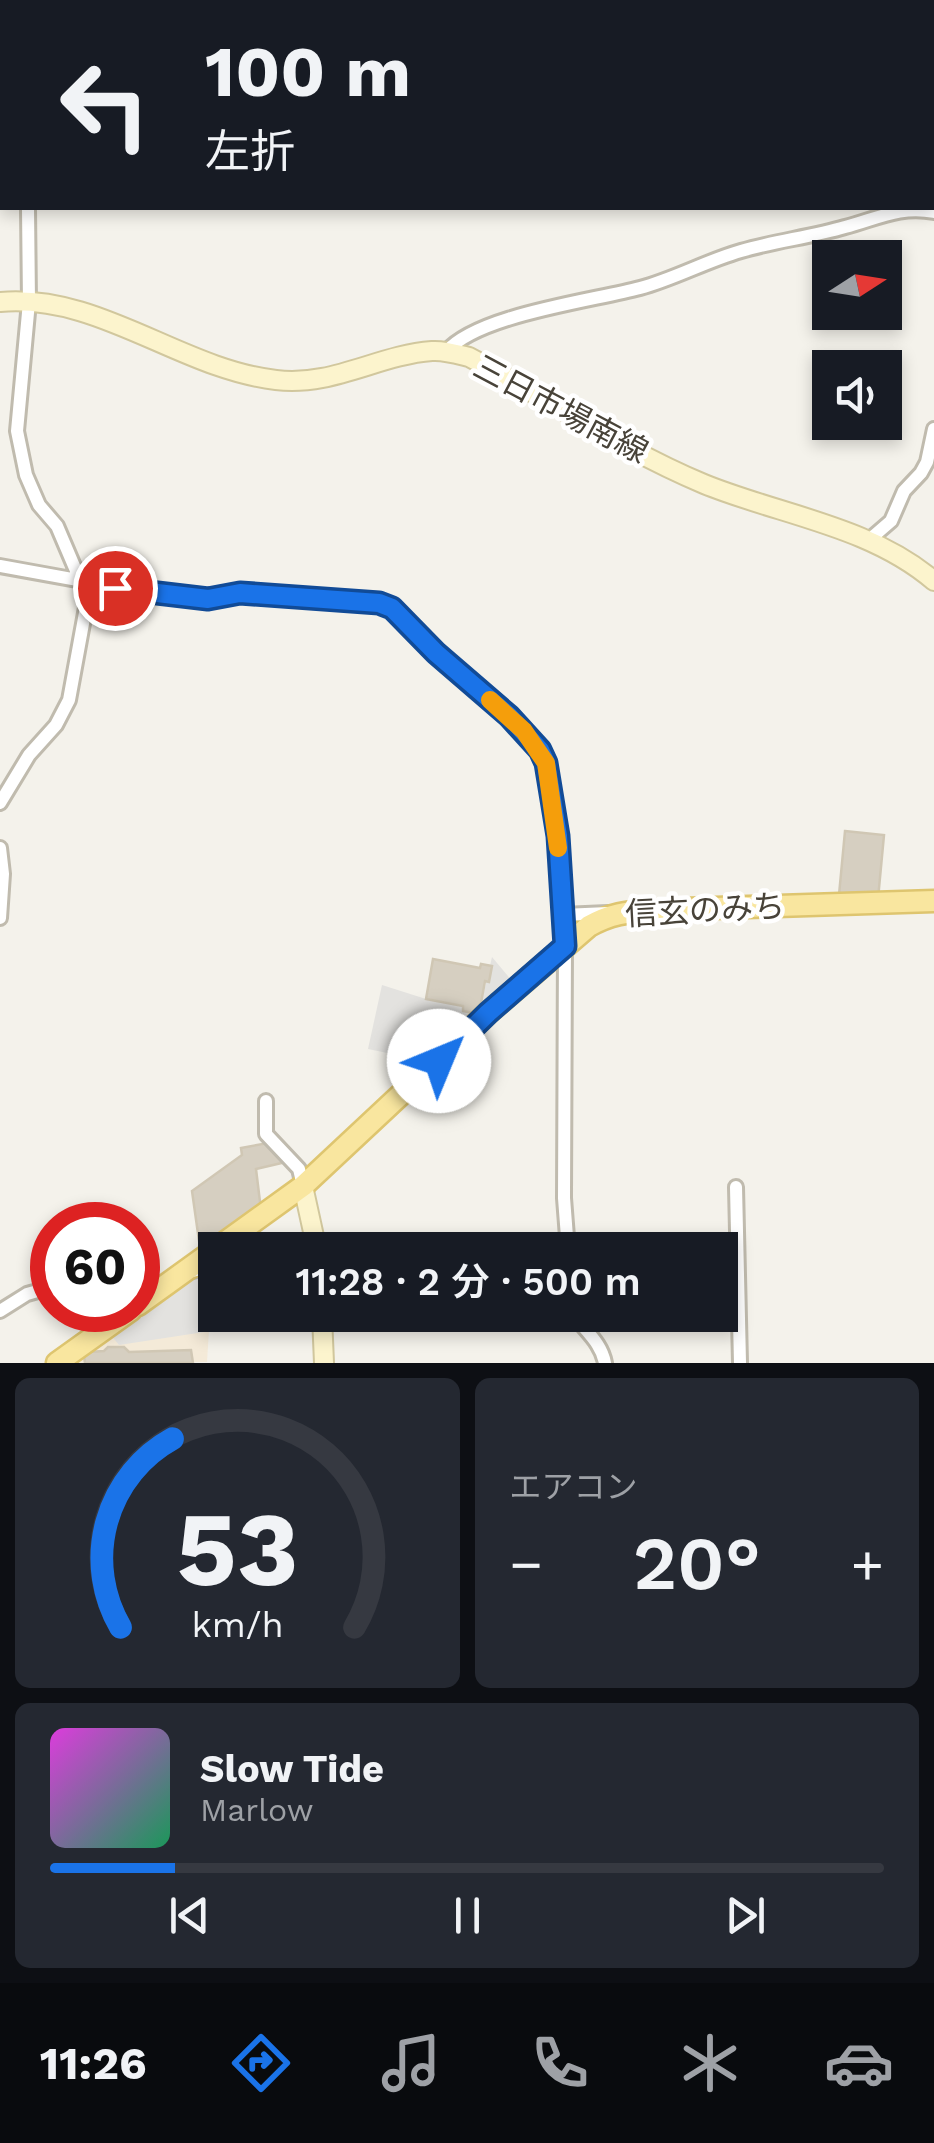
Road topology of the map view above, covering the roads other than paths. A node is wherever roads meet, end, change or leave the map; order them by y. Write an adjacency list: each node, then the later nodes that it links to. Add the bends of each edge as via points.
1 (28, 210): 4 (street)
2 (900, 210): 5 (street, via 742,250 641,288 548,308 468,334)
3 (0, 302): 4 (main road, 三日市場南線)
4 (28, 302): 5 (main road, 三日市場南線, via 66,306 238,374 277,381 317,380); 10 (street, via 19,446 39,505)
5 (446, 352): 7 (main road, 三日市場南線, via 469,357 702,483)
6 (934, 428): 7 (street, via 921,473 904,490 891,521)
7 (870, 540): 9 (main road, 三日市場南線)
8 (0, 566): 10 (street)
9 (934, 581)
10 (86, 583): 11 (street, via 69,700); 15 (street, via 171,596 240,593 392,608 540,750 558,836)
11 (0, 802)
12 (0, 848): 16 (street)
13 (934, 901): 14 (main road, 信玄のみち)
14 (616, 913): 15 (street); 17 (main road, 信玄のみち)
15 (563, 915): 17 (street)
16 (0, 918)
17 (565, 946): 19 (main road, 信玄のみち); 22 (street)
18 (266, 1101): 19 (street, via 266,1134 298,1169)
19 (303, 1186): 21 (main road); 24 (main road, 信玄のみち)
20 (736, 1186): 36 (street)
21 (314, 1232)
22 (567, 1232)
23 (198, 1270): 24 (street)
24 (184, 1273): 26 (main road, 信玄のみち)
25 (160, 1286): 26 (street)
26 (164, 1287): 27 (main road, 信玄のみち)
27 (160, 1290)
28 (30, 1293): 29 (street)
29 (0, 1310)
30 (101, 1332): 33 (main road)
31 (323, 1332): 34 (main road)
32 (588, 1332): 35 (street)
33 (58, 1363)
34 (324, 1363)
35 (605, 1363)
36 (740, 1363)

